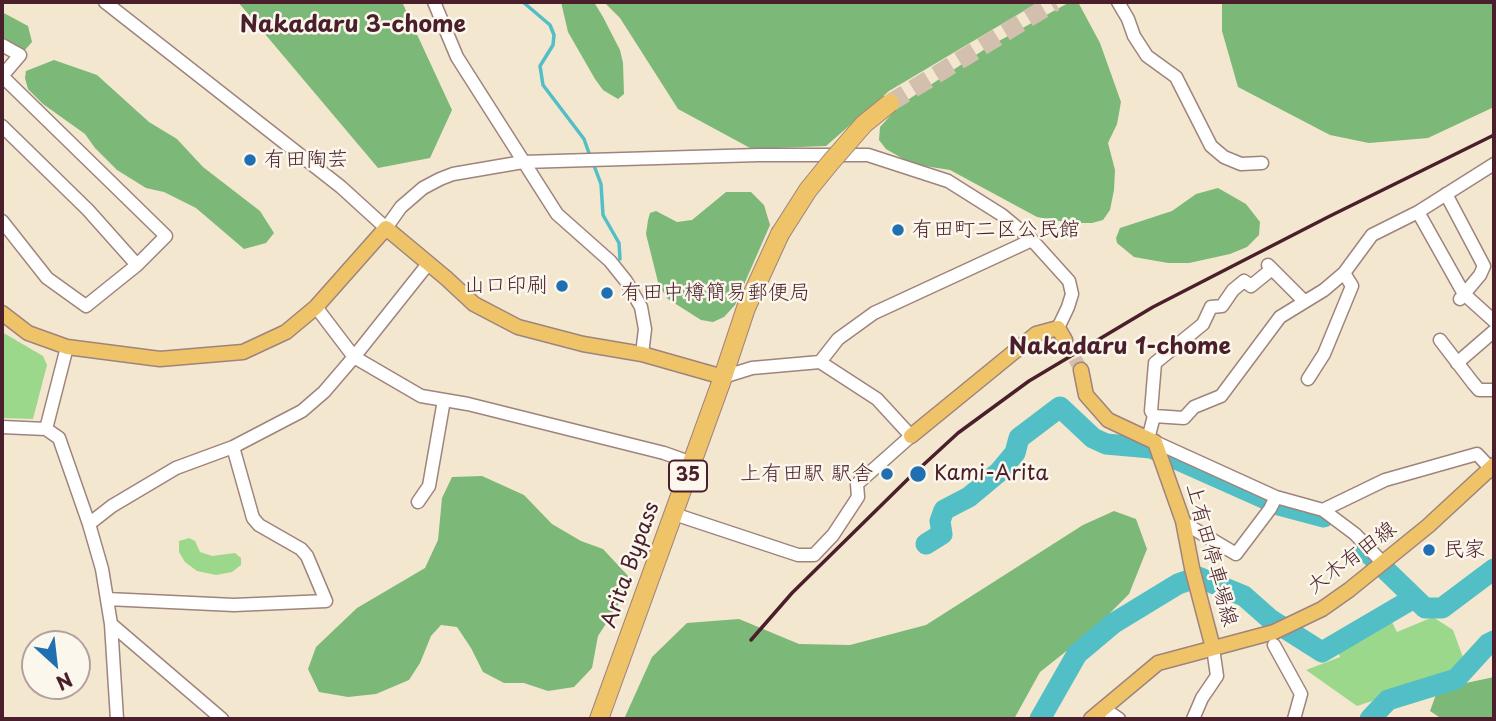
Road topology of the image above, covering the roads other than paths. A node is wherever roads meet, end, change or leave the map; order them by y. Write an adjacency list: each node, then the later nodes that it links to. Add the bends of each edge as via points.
1 (105, 2): 13 (street, via 341,187)
2 (434, 2): 7 (street, via 457,57)
3 (1118, 2): 8 (street, via 1147,56 1176,77 1211,146 1241,164)
4 (2, 45): 16 (street, via 19,55 2,76 166,236)
5 (890, 103): 32 (highway, Arita Bypass / 35, bridge, via 864,124 830,163 780,233 746,308)
6 (2, 126): 16 (street)
7 (523, 162): 13 (street, via 440,179 401,207); 14 (street, via 868,155 948,181 994,209); 27 (street, via 557,214 626,281 641,307 645,329)
8 (1262, 163)
9 (1494, 164): 10 (street)
10 (1446, 194): 11 (street); 18 (street, via 1484,265)
11 (1418, 212): 17 (street, via 1372,235); 18 (street)
12 (2, 221): 16 (street, via 47,278 86,306)
13 (386, 228): 15 (main road); 20 (main road)
14 (1032, 240): 24 (street, via 1069,281 1072,294); 29 (street, via 874,313 838,339)
15 (428, 264): 27 (main road, via 474,304 518,327); 28 (street)
16 (137, 265)
17 (1344, 272): 19 (street); 33 (street, via 1352,286 1324,354)
18 (1462, 297): 22 (street)
19 (1304, 301): 36 (street, via 1280,317 1221,396 1194,407 1184,418); 36 (street, via 1270,267 1251,286 1244,281 1233,290 1226,306 1211,307 1203,324 1155,363)
20 (316, 307): 26 (main road, via 286,332 243,352 160,359); 28 (street)
21 (2, 313): 26 (main road, via 28,332)
22 (1494, 321)
23 (1494, 331): 30 (street)
24 (1062, 334): 39 (main road, via 1036,334)
25 (1440, 340): 30 (street)
26 (67, 347): 38 (street)
27 (642, 354): 32 (main road)
28 (354, 357): 35 (street, via 421,396); 41 (street, via 302,411)
29 (820, 362): 32 (street, via 752,368); 39 (street, via 877,399)
30 (1457, 363): 34 (street, via 1479,390)
31 (1080, 370): 40 (main road, via 1086,395 1108,420)
32 (723, 377): 42 (highway, Arita Bypass / 35)
33 (1308, 379)
34 (1494, 390)
35 (444, 400): 42 (street); 44 (street, via 429,486)
36 (1154, 416): 40 (street)
37 (2, 427): 38 (street)
38 (46, 429): 49 (street, via 59,438)
39 (911, 436): 47 (street, via 857,484 858,498 846,518 814,555 799,555)
40 (1152, 440): 45 (street); 48 (main road, 上有田停車場線)
41 (233, 447): 49 (street, via 176,468); 51 (street, via 253,518 301,549 326,601 234,605)
42 (692, 463): 47 (highway, Arita Bypass / 35)
43 (1493, 469): 46 (street, via 1477,454 1385,480); 50 (main road, 大木有田線)
44 (418, 502)
45 (1274, 502): 46 (street); 48 (street, via 1236,554)
46 (1323, 510): 50 (street)
47 (674, 514): 58 (highway, Arita Bypass / 35)
48 (1184, 523): 54 (main road, 上有田停車場線)
49 (89, 524): 51 (street)
50 (1383, 563): 54 (main road, 大木有田線, via 1307,617 1274,632)
51 (107, 599): 52 (street)
52 (111, 624): 56 (street); 57 (street)
53 (1274, 645): 62 (street, via 1301,694)
54 (1213, 648): 55 (main road, 上有田停車場線, via 1157,663); 61 (street, via 1217,676)
55 (1103, 708): 59 (main road, 上有田停車場線); 60 (street)
56 (117, 719)
57 (222, 719)
58 (599, 719)
59 (1091, 719)
60 (1119, 719)
61 (1193, 719)
62 (1294, 719)

